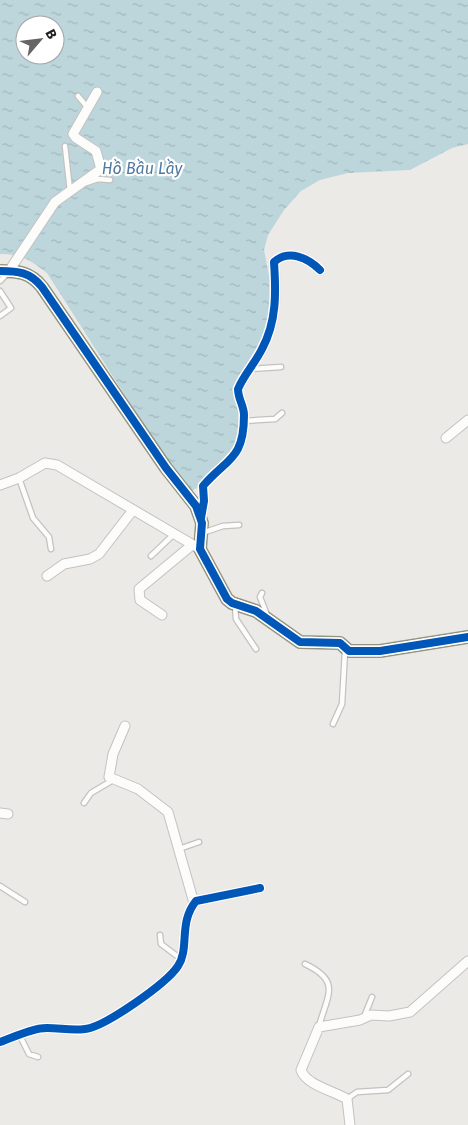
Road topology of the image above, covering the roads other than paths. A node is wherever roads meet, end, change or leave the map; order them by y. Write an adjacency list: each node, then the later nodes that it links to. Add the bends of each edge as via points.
1 (97, 92): 3 (street)
2 (78, 96): 3 (lane)
3 (88, 108): 6 (street, via 73,134 96,150 101,168)
4 (65, 146): 6 (lane)
5 (110, 180): 6 (lane, via 95,180)
6 (74, 189): 8 (street, via 55,202)
7 (320, 270): 13 (street, via 311,261 296,256 274,262 276,290 271,326)
8 (5, 271): 9 (lane); 21 (street, via 26,273 36,279 166,468 196,506)
9 (0, 281)
10 (0, 292): 11 (lane, via 11,308)
11 (0, 316)
12 (281, 367): 13 (lane)
13 (250, 370): 16 (street, via 238,389)
14 (282, 413): 16 (lane, via 275,419)
15 (468, 420): 17 (street)
16 (244, 421): 21 (street, via 235,455 203,486)
17 (446, 438)
18 (19, 478): 19 (street); 20 (street, via 46,463 57,465); 26 (lane, via 32,518 49,537)
19 (0, 485)
20 (133, 510): 23 (street); 28 (street, via 99,554 64,564)
21 (201, 518): 24 (street)
22 (239, 525): 24 (lane, via 223,526)
23 (174, 534): 25 (street); 27 (lane)
24 (200, 534): 25 (street)
25 (196, 547): 30 (street, via 227,599); 31 (street, via 139,589 140,600)
26 (51, 549)
27 (151, 556)
28 (47, 576)
29 (262, 593): 32 (lane, via 260,597)
30 (235, 604): 32 (street, via 249,608); 34 (lane, via 236,619)
31 (162, 616)
32 (268, 620): 35 (street, via 300,642 340,643)
33 (468, 637): 35 (street, via 380,652)
34 (256, 649)
35 (345, 650): 36 (lane, via 342,704)
36 (333, 724)
37 (125, 726): 38 (street, via 109,774)
38 (113, 780): 39 (lane, via 91,792); 41 (street, via 138,789 165,809)
39 (84, 803)
40 (199, 842): 41 (lane)
41 (180, 849): 45 (street)
42 (0, 886): 44 (lane)
43 (260, 888): 45 (street, via 200,899)
44 (25, 902)
45 (194, 903): 47 (street, via 184,927)
46 (160, 935): 47 (lane, via 161,944)
47 (181, 959): 53 (street, via 171,975 145,996 95,1026 74,1030 44,1028)
48 (468, 961): 51 (street, via 410,1012)
49 (305, 964): 52 (lane, via 322,972 330,990)
50 (372, 997): 51 (lane)
51 (364, 1018): 52 (street)
52 (319, 1027): 57 (street, via 302,1073)
53 (20, 1036): 54 (street); 55 (lane, via 29,1054)
54 (0, 1042)
55 (38, 1057)
56 (408, 1074): 57 (lane, via 388,1090 356,1092)
57 (347, 1099): 58 (street)
58 (350, 1125)

